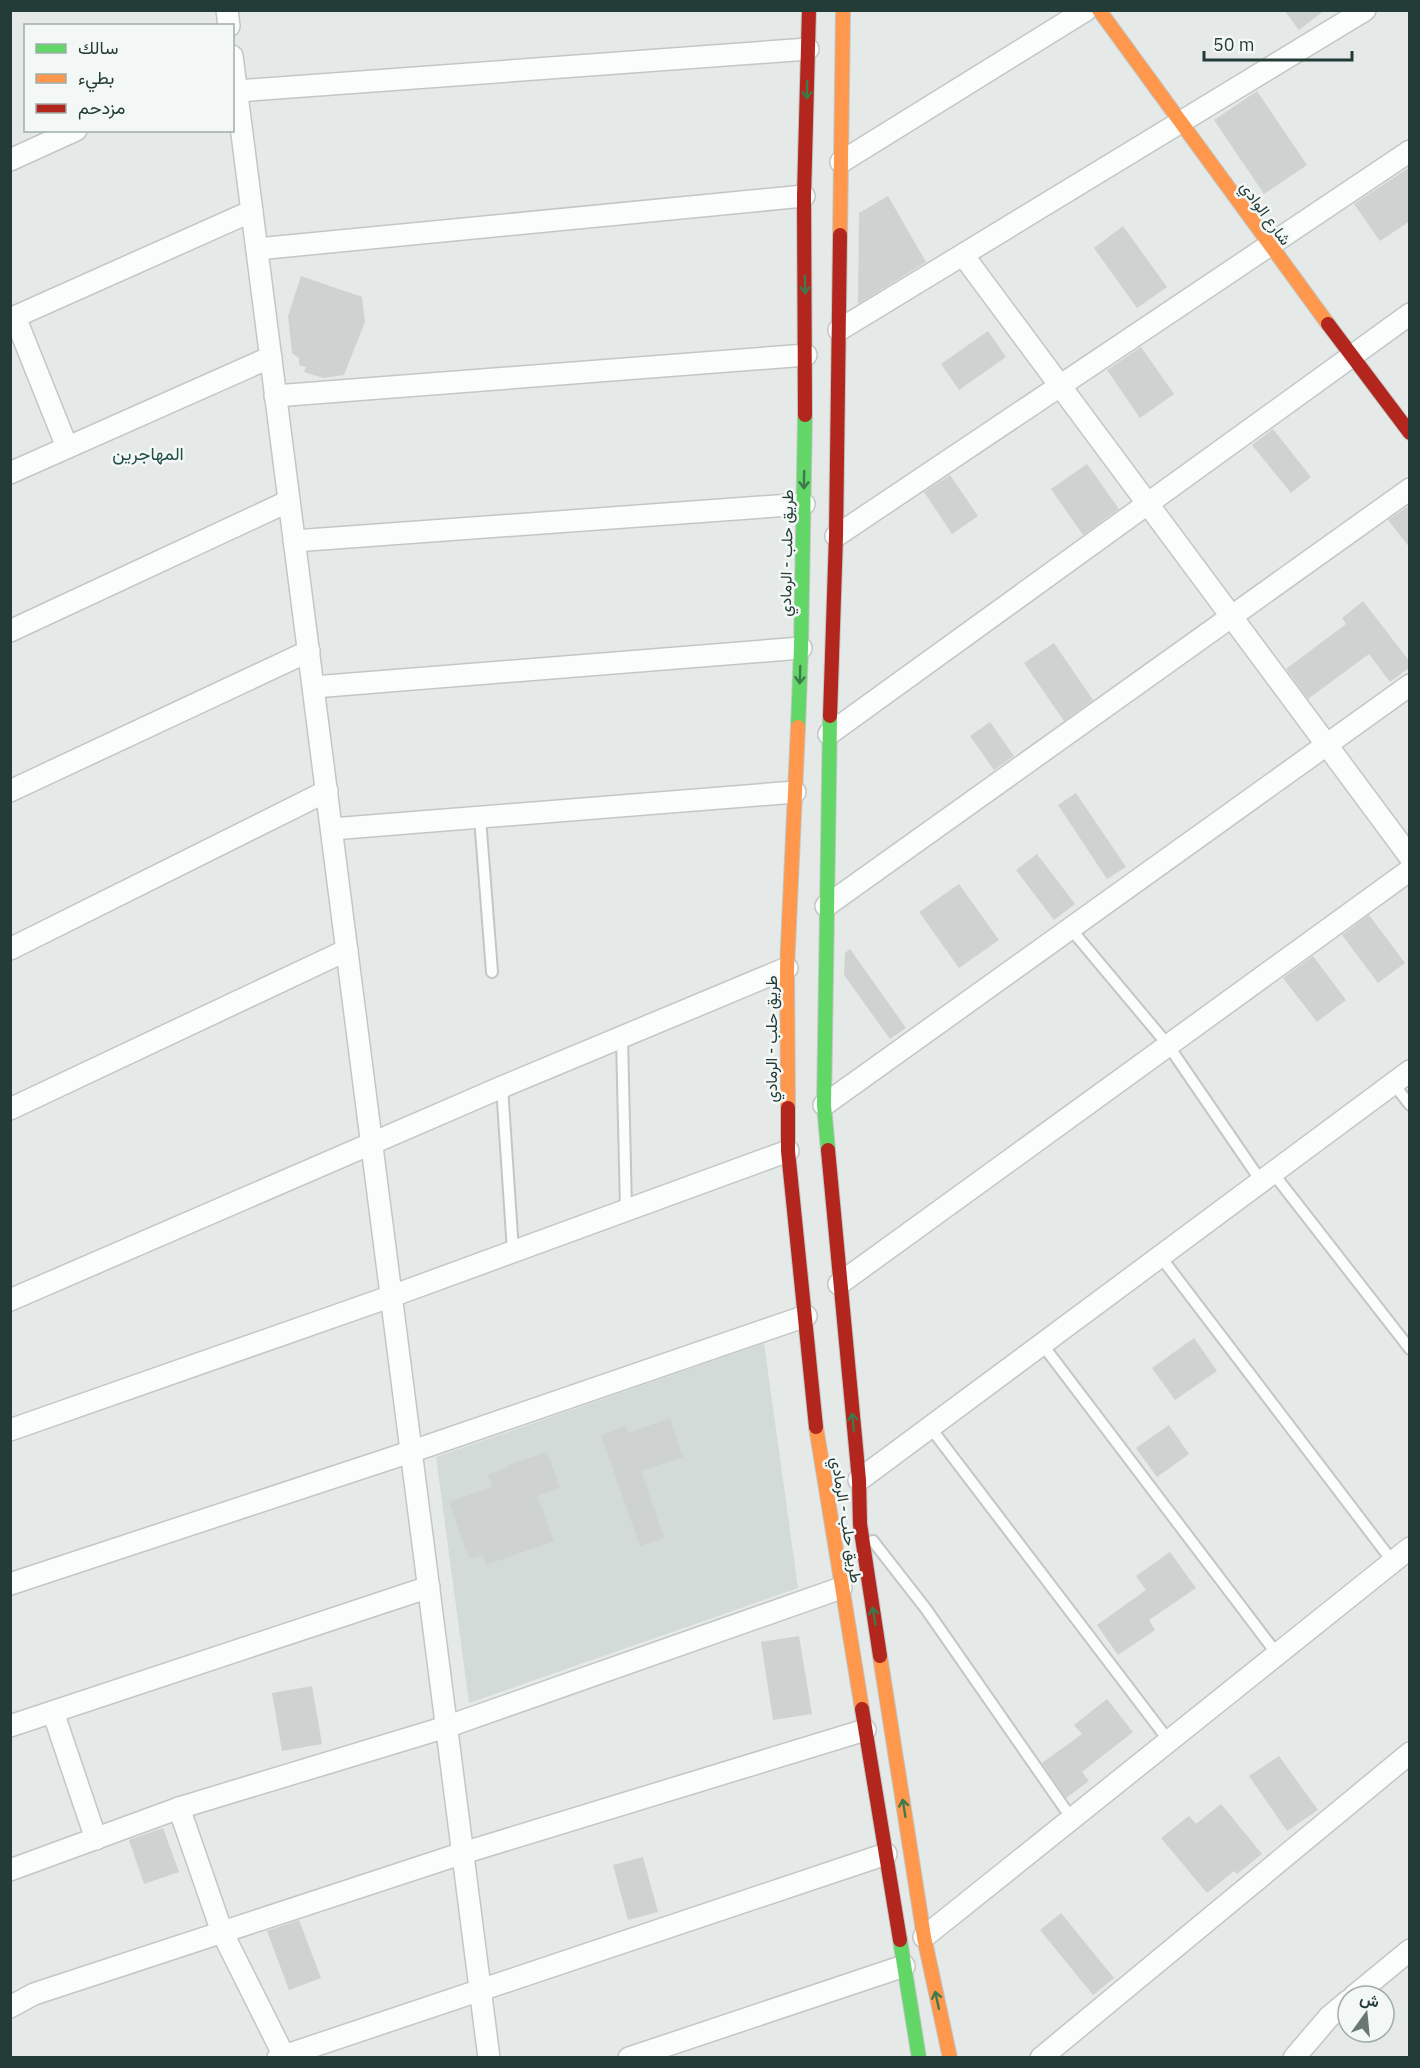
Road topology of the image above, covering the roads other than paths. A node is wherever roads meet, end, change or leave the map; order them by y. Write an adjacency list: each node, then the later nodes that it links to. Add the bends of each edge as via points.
1 (809, 10): 6 (main road, طريق حلب - الرمادي)
2 (843, 10): 13 (main road, طريق حلب - الرمادي)
3 (1086, 10): 13 (street)
4 (1099, 10): 9 (main road, شارع الوادي)
5 (1365, 10): 9 (street)
6 (808, 49): 8 (street); 14 (main road, طريق حلب - الرمادي, one-way to 14)
7 (234, 66): 8 (street)
8 (237, 91): 15 (street)
9 (1180, 123): 16 (main road, شارع الوادي); 18 (street)
10 (72, 132): 12 (street)
11 (1410, 151): 16 (street)
12 (10, 160)
13 (841, 162): 21 (main road, طريق حلب - الرمادي)
14 (804, 196): 17 (street); 22 (main road, طريق حلب - الرمادي, one-way to 22)
15 (252, 211): 17 (street); 20 (street)
16 (1269, 245): 23 (main road, شارع الوادي); 25 (street)
17 (257, 249): 24 (street)
18 (963, 255): 21 (street); 25 (street)
19 (1410, 314): 23 (street)
20 (13, 318): 28 (street)
21 (839, 330): 34 (main road, طريق حلب - الرمادي)
22 (806, 355): 26 (street); 32 (main road, طريق حلب - الرمادي, one-way to 32)
23 (1351, 356): 27 (main road, شارع الوادي); 33 (street)
24 (271, 357): 26 (street); 28 (street)
25 (1060, 386): 33 (street); 34 (street)
26 (275, 396): 31 (street)
27 (1410, 433)
28 (67, 447): 29 (street)
29 (10, 473)
30 (1410, 489): 36 (street)
31 (290, 501): 35 (street); 37 (street)
32 (804, 504): 35 (street); 38 (main road, طريق حلب - الرمادي)
33 (1147, 504): 36 (street); 42 (street)
34 (836, 536): 42 (main road, طريق حلب - الرمادي)
35 (294, 541): 39 (street)
36 (1231, 616): 43 (street); 51 (street)
37 (10, 631)
38 (801, 648): 41 (street); 46 (main road, طريق حلب - الرمادي, one-way to 46)
39 (309, 651): 41 (street); 44 (street)
40 (1410, 685): 43 (street)
41 (314, 687): 45 (street)
42 (829, 734): 51 (main road, طريق حلب - الرمادي)
43 (1326, 744): 49 (street); 52 (street)
44 (10, 791)
45 (327, 791): 48 (street); 53 (street)
46 (795, 792): 47 (street); 55 (main road, طريق حلب - الرمادي)
47 (480, 818): 48 (street); 56 (lane)
48 (332, 829): 54 (street)
49 (1410, 856)
50 (1410, 870): 58 (street)
51 (826, 906): 61 (main road, طريق حلب - الرمادي)
52 (1070, 928): 58 (lane); 61 (street)
53 (10, 950)
54 (347, 950): 63 (street); 64 (street)
55 (787, 968): 57 (street); 65 (main road, طريق حلب - الرمادي)
56 (492, 972)
57 (622, 1037): 60 (street); 67 (lane)
58 (1168, 1045): 66 (lane); 70 (street)
59 (1401, 1077): 62 (lane); 66 (street)
60 (502, 1087): 64 (street); 68 (lane)
61 (824, 1105): 70 (main road, طريق حلب - الرمادي)
62 (1410, 1105)
63 (10, 1109)
64 (372, 1144): 71 (street); 72 (street)
65 (788, 1151): 67 (street); 73 (main road, طريق حلب - الرمادي)
66 (1267, 1177): 69 (street); 75 (lane)
67 (626, 1210): 68 (street)
68 (513, 1251): 71 (street)
69 (1160, 1257): 74 (street); 82 (lane)
70 (839, 1284): 79 (main road, طريق حلب - الرمادي, one-way to 70)
71 (392, 1296): 77 (street); 78 (street)
72 (10, 1300)
73 (806, 1316): 78 (street); 85 (main road, طريق حلب - الرمادي, via 818,1443)
74 (1042, 1344): 76 (street); 86 (lane)
75 (1410, 1349)
76 (930, 1427): 79 (street); 91 (lane)
77 (10, 1430)
78 (413, 1451): 83 (street); 84 (street)
79 (859, 1480): 80 (main road, طريق حلب - الرمادي)
80 (860, 1524): 94 (lane, via 926,1609); 100 (main road, طريق حلب - الرمادي, one-way to 80)
81 (1410, 1548): 82 (street)
82 (1393, 1562): 86 (street)
83 (10, 1584)
84 (429, 1587): 87 (street); 89 (street)
85 (841, 1588): 89 (street); 90 (main road, طريق حلب - الرمادي)
86 (1277, 1654): 91 (street)
87 (53, 1712): 88 (street); 95 (street)
88 (10, 1726)
89 (446, 1727): 93 (street); 96 (street)
90 (865, 1730): 96 (street); 97 (main road, طريق حلب - الرمادي)
91 (1169, 1741): 94 (street)
92 (1410, 1753): 112 (street)
93 (179, 1808): 95 (street); 99 (street)
94 (1072, 1819): 100 (street)
95 (96, 1839): 98 (street)
96 (463, 1853): 99 (street); 104 (street)
97 (886, 1854): 102 (main road, طريق حلب - الرمادي); 104 (street)
98 (10, 1870)
99 (222, 1932): 105 (street, via 34,1994); 107 (street)
100 (924, 1937): 111 (main road, طريق حلب - الرمادي, one-way to 100)
101 (1410, 1950): 103 (street)
102 (904, 1966): 109 (street); 110 (main road, طريق حلب - الرمادي)
103 (1369, 1984)
104 (481, 1990): 107 (street); 108 (street)
105 (10, 2007)
106 (1336, 2011): 113 (street)
107 (281, 2057)
108 (489, 2058)
109 (629, 2058)
110 (919, 2058)
111 (950, 2058)
112 (1041, 2058)
113 (1294, 2058)

